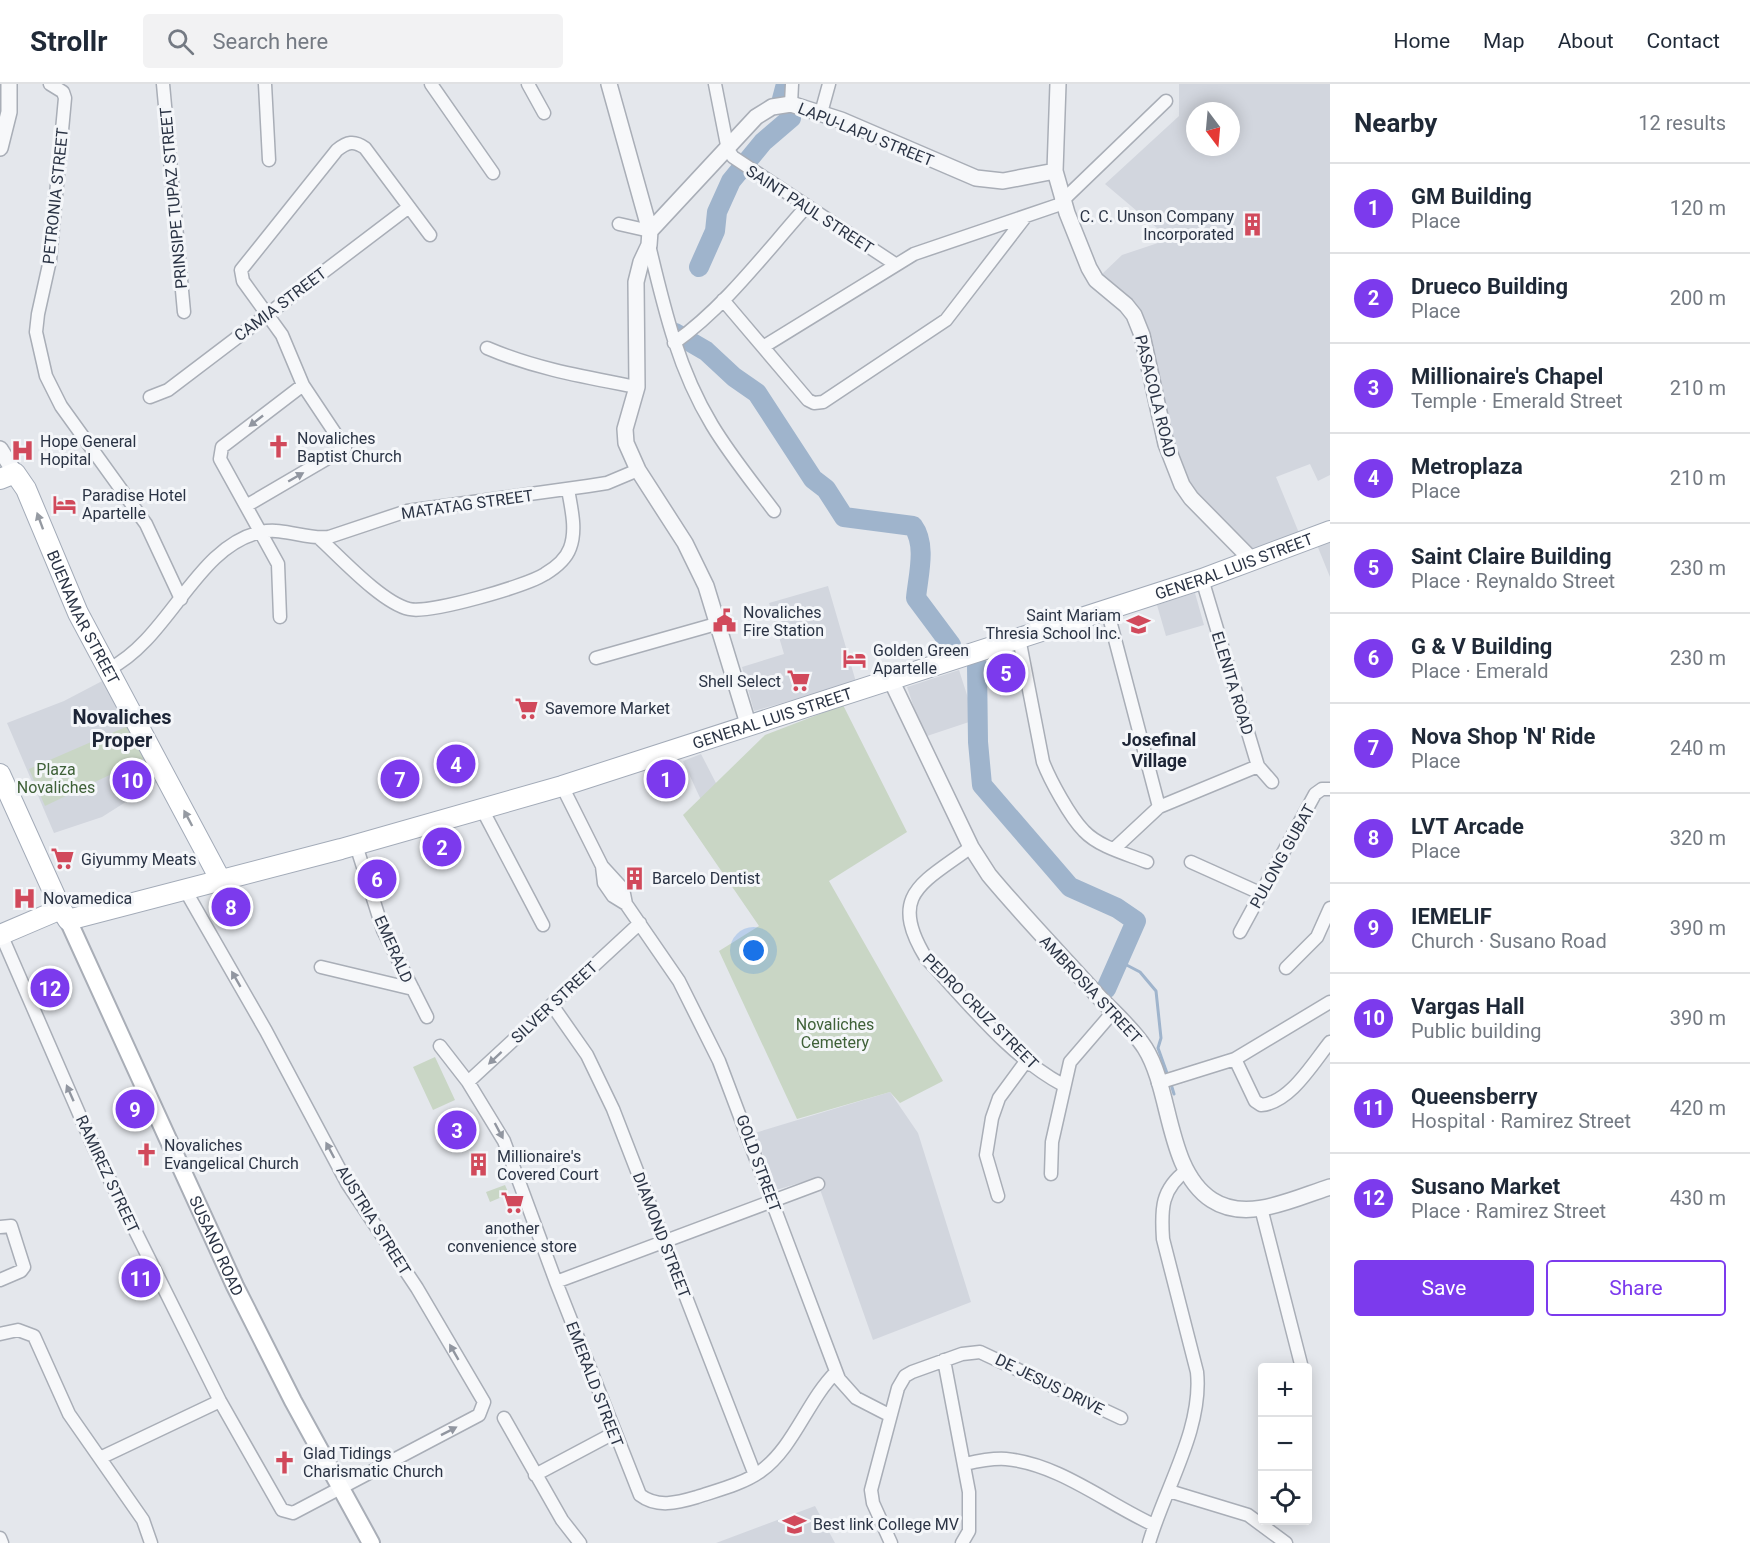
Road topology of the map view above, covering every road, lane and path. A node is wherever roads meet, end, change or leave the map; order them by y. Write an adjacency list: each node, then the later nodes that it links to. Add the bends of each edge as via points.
1 (9, 84): 16 (street, via 9,112)
2 (50, 84): 49 (street, PETRONIA STREET, via 63,92 65,98 50,260 36,332 46,375 62,406 146,524)
3 (163, 84): 30 (street, PRINSIPE TUPAZ STREET)
4 (264, 84): 18 (street)
5 (431, 84): 20 (street)
6 (528, 84): 14 (street)
7 (609, 84): 27 (street)
8 (715, 84): 17 (street)
9 (792, 84): 13 (street)
10 (829, 84): 15 (street)
11 (1058, 84): 19 (street, PASACOLA ROAD)
12 (1166, 101): 21 (street)
13 (791, 104): 15 (street, LAPU-LAPU STREET); 17 (street, LAPU-LAPU STREET, via 772,107 756,117)
14 (544, 113)
15 (821, 113): 19 (street, LAPU-LAPU STREET, via 976,178 1003,181)
16 (0, 148)
17 (728, 150): 23 (street, SAINT PAUL STREET, via 746,168); 27 (street, LAPU-LAPU STREET)
18 (269, 160)
19 (1055, 171): 21 (street, PASACOLA ROAD)
20 (493, 173)
21 (1063, 201): 24 (street); 47 (street, PASACOLA ROAD, via 1096,280 1134,315 1166,444 1182,485)
22 (409, 207): 26 (street); 31 (street, CAMIA STREET); 31 (street, via 365,148 346,143 242,270 243,281)
23 (806, 207): 28 (street, SAINT PAUL STREET); 29 (street)
24 (1026, 216): 28 (street); 33 (street, via 946,320 823,402 808,400)
25 (619, 224): 27 (street)
26 (430, 235)
27 (650, 238): 32 (street); 36 (street, via 636,282)
28 (895, 264): 33 (street)
29 (723, 300): 32 (street); 33 (street)
30 (184, 312)
31 (268, 313): 35 (street, via 287,344); 37 (street, CAMIA STREET, via 168,390)
32 (674, 343): 43 (street, via 712,426)
33 (763, 347)
34 (487, 348): 36 (street, via 556,372)
35 (303, 385): 42 (street, one-way to 42, via 219,452); 42 (street, one-way to 35, via 345,448)
36 (637, 387): 39 (street, via 625,429 626,443)
37 (150, 397)
38 (0, 449): 40 (street, BUENAMAR STREET)
39 (639, 471): 41 (street, MATATAG STREET, via 607,483); 52 (street, via 695,562)
40 (8, 476): 55 (main road, BUENAMAR STREET, one-way to 40, via 63,581 38,513)
41 (568, 489): 46 (street, MATATAG STREET, via 407,511); 46 (street, via 574,531 570,550 559,564 523,585 427,609 398,604 363,579)
42 (246, 506): 45 (street)
43 (774, 511)
44 (1330, 531): 47 (main road, GENERAL LUIS STREET)
45 (261, 532): 46 (street, MATATAG STREET, via 274,530); 49 (street, via 224,550); 51 (street, via 279,570)
46 (320, 538)
47 (1252, 560): 48 (main road, GENERAL LUIS STREET)
48 (1202, 579): 50 (main road, GENERAL LUIS STREET); 58 (street, ELENITA ROAD)
49 (181, 599): 55 (street, via 147,641)
50 (1107, 609): 53 (main road, GENERAL LUIS STREET); 63 (street)
51 (280, 617)
52 (716, 624): 54 (street); 57 (street)
53 (1019, 638): 56 (main road, GENERAL LUIS STREET); 67 (street, via 1049,779 1084,831)
54 (596, 658)
55 (109, 669): 70 (main road, BUENAMAR STREET, one-way to 55)
56 (891, 680): 57 (main road, GENERAL LUIS STREET); 66 (street, AMBROSIA STREET)
57 (749, 727): 61 (main road, GENERAL LUIS STREET)
58 (1258, 766): 60 (street, ELENITA ROAD); 63 (street)
59 (0, 774): 74 (main road)
60 (1272, 782)
61 (562, 786): 64 (main road, GENERAL LUIS STREET); 75 (street, GOLD STREET, via 602,866 604,883)
62 (1330, 789): 72 (street, PULONG GUBAT, via 1316,794)
63 (1159, 807): 67 (street)
64 (482, 809): 65 (main road, GENERAL LUIS STREET); 76 (street)
65 (356, 845): 70 (main road, GENERAL LUIS STREET); 81 (street, EMERALD, via 383,930)
66 (971, 847): 84 (street, AMBROSIA STREET, via 1002,891); 89 (street, PEDRO CRUZ STREET, via 916,889 910,903 910,926 926,958)
67 (1114, 849): 68 (street)
68 (1147, 862)
69 (1191, 862): 72 (street)
70 (220, 879): 71 (main road, GENERAL LUIS STREET)
71 (184, 888): 74 (main road, GENERAL LUIS STREET); 117 (street, AUSTRIA STREET, one-way to 71, via 479,1415 484,1402 417,1288 347,1183)
72 (1260, 893): 77 (street, PULONG GUBAT)
73 (1330, 908): 80 (street, via 1317,937)
74 (64, 914): 78 (main road, GENERAL LUIS STREET); 117 (main road, SUSANO ROAD, via 235,1286)
75 (640, 923): 83 (street, SILVER STREET); 98 (street, GOLD STREET, via 679,981 708,1036)
76 (543, 926)
77 (1240, 932)
78 (0, 934): 108 (street, RAMIREZ STREET, one-way to 78, via 94,1149)
79 (321, 967): 81 (street)
80 (1286, 968)
81 (413, 989): 85 (street, EMERALD)
82 (1330, 1002): 88 (street)
83 (552, 1005): 90 (street, SILVER STREET, one-way to 90); 101 (street, DIAMOND STREET, via 575,1035 601,1081)
84 (1113, 1012): 91 (street, AMBROSIA STREET, via 1144,1046); 92 (street, via 1077,1051)
85 (427, 1017)
86 (1330, 1042): 88 (street, via 1298,1082 1267,1104 1255,1101)
87 (440, 1046): 90 (street, EMERALD STREET)
88 (1235, 1059): 91 (street)
89 (1027, 1060): 92 (street, PEDRO CRUZ STREET); 97 (street, via 999,1098 992,1118 986,1155)
90 (468, 1082): 103 (street, EMERALD STREET, one-way to 103, via 504,1141)
91 (1162, 1082): 93 (street, AMBROSIA STREET)
92 (1063, 1084): 94 (street, via 1052,1142)
93 (1187, 1170): 99 (street, AMBROSIA STREET, via 1197,1187 1212,1200 1239,1210); 118 (street, via 1165,1195 1163,1239 1199,1388)
94 (1051, 1174)
95 (818, 1185): 98 (street)
96 (1330, 1187): 99 (street, AMBROSIA STREET)
97 (998, 1196)
98 (773, 1201): 101 (street); 107 (street, GOLD STREET)
99 (1261, 1208): 106 (street)
100 (0, 1227): 102 (street, via 11,1226 24,1267)
101 (664, 1242): 103 (street); 116 (street, DIAMOND STREET)
102 (0, 1280)
103 (556, 1282): 112 (street, EMERALD STREET)
104 (0, 1334): 113 (street, via 18,1330 34,1336 69,1414)
105 (944, 1360): 109 (street, DE JESUS DRIVE, via 905,1376); 111 (street, DE JESUS DRIVE, via 972,1352 989,1354); 114 (street)
106 (1301, 1363)
107 (836, 1372): 109 (street, GOLD STREET, via 856,1398); 116 (street, EMERALD STREET, via 811,1402 779,1453)
108 (220, 1401): 113 (street); 117 (street, RAMIREZ STREET, via 282,1510 293,1513)
109 (889, 1414): 127 (street, DE JESUS DRIVE, via 871,1490)
110 (504, 1418): 115 (street)
111 (1121, 1418)
112 (614, 1433): 115 (street); 116 (street, EMERALD STREET, via 635,1486 648,1501 686,1500)
113 (100, 1458): 124 (street, via 143,1520)
114 (965, 1464): 120 (street, via 1023,1461 1069,1480); 128 (street, via 971,1516)
115 (535, 1475): 126 (street)
116 (755, 1475)
117 (341, 1488): 125 (main road, SUSANO ROAD)
118 (1169, 1491): 119 (street); 120 (street)
119 (1258, 1520)
120 (1154, 1525): 129 (street)
121 (1267, 1525): 130 (street)
122 (0, 1538): 123 (street)
123 (2, 1543)
124 (151, 1543)
125 (371, 1543)
126 (580, 1543)
127 (891, 1543)
128 (962, 1543)
129 (1149, 1543)
130 (1286, 1543)

